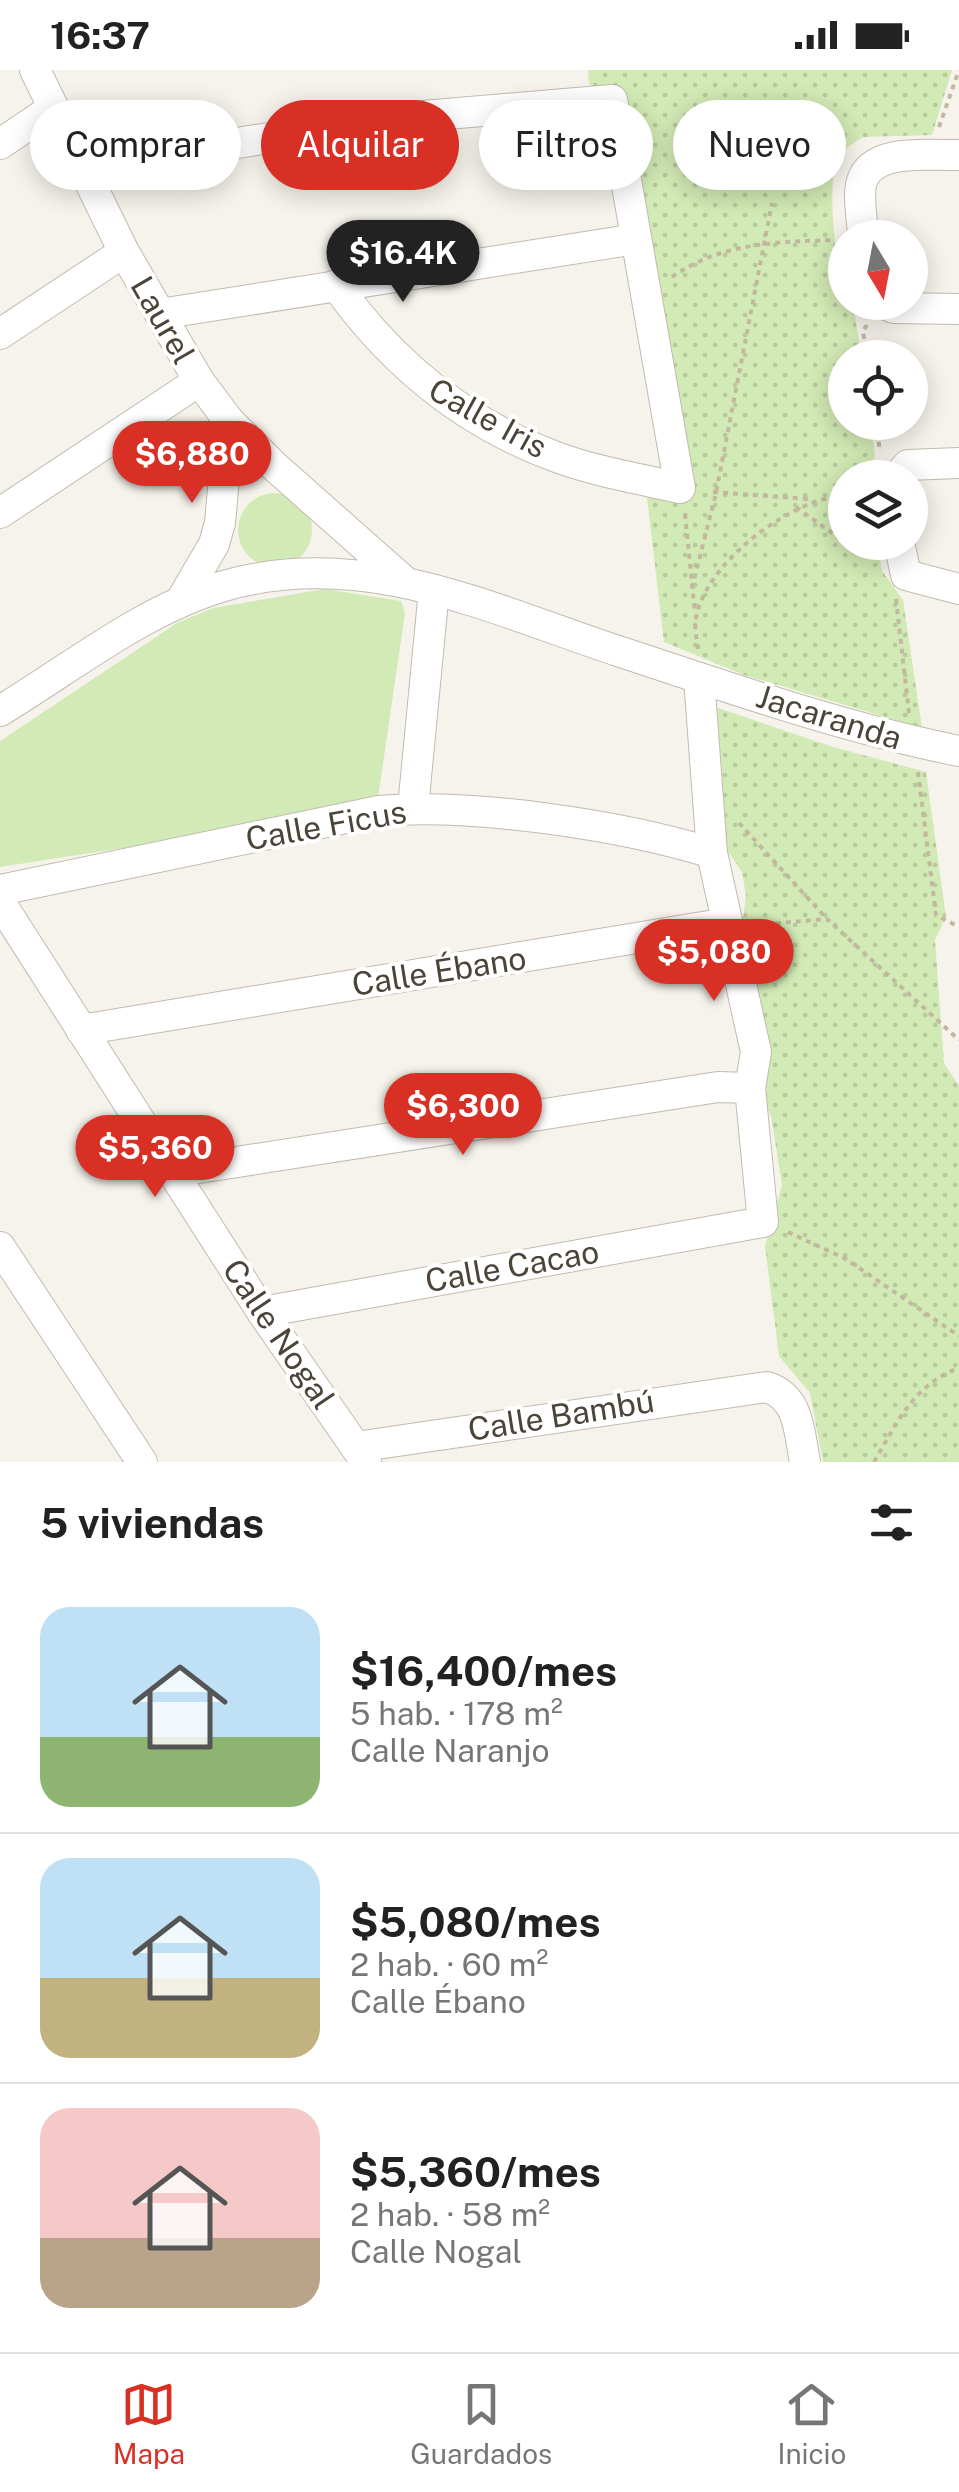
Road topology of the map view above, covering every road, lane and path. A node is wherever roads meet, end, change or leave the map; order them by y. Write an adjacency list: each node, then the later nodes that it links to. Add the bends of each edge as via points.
1 (35, 70): 3 (street, Laurel)
2 (959, 70): 8 (path)
3 (48, 100)
4 (30, 124): 6 (street)
5 (241, 142): 12 (street, via 386,119 612,100)
6 (0, 144)
7 (959, 155): 8 (street)
8 (928, 156): 11 (street, via 882,160 870,168 862,182)
9 (93, 190): 15 (street, Laurel)
10 (772, 203): 14 (path)
11 (863, 220)
12 (636, 239): 16 (street); 17 (street)
13 (828, 240): 14 (path)
14 (766, 242): 17 (path, via 702,258); 27 (path)
15 (124, 252): 20 (street, Laurel); 21 (street)
16 (336, 285): 20 (street); 26 (street, Calle Iris, via 373,338 424,384 533,448)
17 (647, 294): 26 (street)
18 (928, 307): 19 (street)
19 (959, 309)
20 (160, 314): 22 (street, Laurel)
21 (0, 334)
22 (199, 381): 23 (street, Laurel); 31 (street)
23 (229, 421): 35 (street, Laurel); 39 (street, via 220,523)
24 (959, 462): 25 (street)
25 (928, 464)
26 (680, 488): 27 (path); 36 (path)
27 (716, 493): 29 (path); 36 (path)
28 (828, 497): 29 (path)
29 (814, 499): 30 (path)
30 (796, 507): 32 (path); 40 (path, via 728,561)
31 (0, 513)
32 (828, 530)
33 (902, 560): 43 (path, via 895,603)
34 (906, 560): 37 (street)
35 (404, 581): 38 (street); 39 (street, via 345,571 288,572)
36 (692, 588): 40 (path)
37 (959, 589)
38 (434, 590): 41 (street); 46 (street)
39 (182, 600): 42 (street)
40 (696, 617): 41 (path)
41 (699, 678): 43 (street, Jacaranda); 45 (street)
42 (0, 711)
43 (918, 743): 44 (street, Jacaranda); 52 (path, via 936,915)
44 (959, 752)
45 (709, 783): 47 (street); 50 (path)
46 (414, 808): 47 (street, Calle Ficus, via 522,817); 48 (street, Calle Ficus)
47 (712, 853): 51 (street)
48 (0, 890)
49 (0, 902): 53 (street, Calle Nogal)
50 (827, 920): 51 (path); 54 (path)
51 (726, 923): 53 (street, Calle Ébano); 55 (street, via 756,1052)
52 (959, 927)
53 (81, 1030): 56 (street, Calle Nogal)
54 (959, 1040)
55 (750, 1088): 56 (street, via 718,1087); 57 (street)
56 (173, 1172): 59 (street, Calle Nogal)
57 (764, 1222): 59 (street, Calle Cacao); 60 (path, via 846,1258)
58 (0, 1248): 63 (street)
59 (262, 1312): 62 (street, Calle Nogal)
60 (959, 1336)
61 (959, 1368): 65 (path, via 922,1388)
62 (361, 1455): 64 (street, Calle Bambú, via 767,1386 796,1412)
63 (142, 1462)
64 (805, 1462)
65 (874, 1462)

